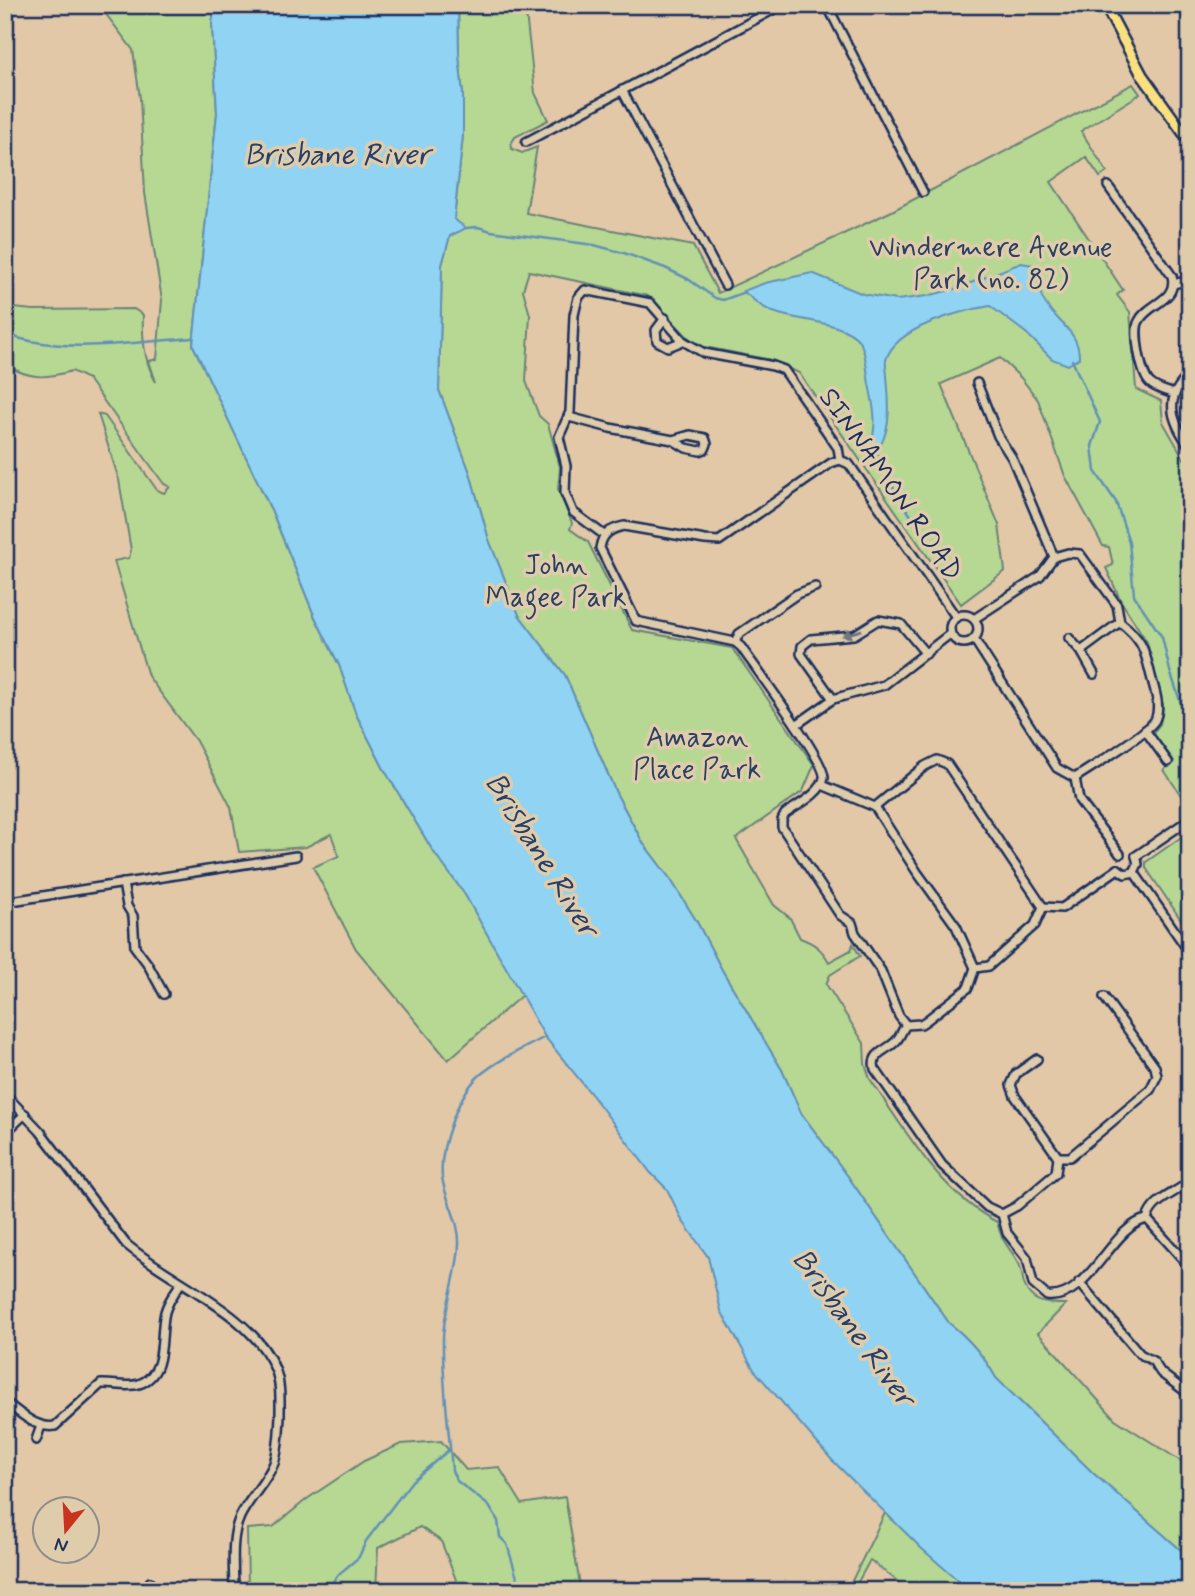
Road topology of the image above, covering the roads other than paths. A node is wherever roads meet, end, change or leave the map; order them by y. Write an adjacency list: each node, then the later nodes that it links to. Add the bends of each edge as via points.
1 (782, 5): 4 (street)
2 (827, 5): 8 (street)
3 (1105, 5): 6 (main road, via 1142,75)
4 (622, 90): 5 (street); 11 (street)
5 (526, 142)
6 (1190, 142)
7 (1108, 186): 10 (street, via 1172,276)
8 (923, 192)
9 (1190, 280): 10 (street)
10 (1173, 284): 16 (street, via 1167,298 1138,322 1136,333 1147,380)
11 (725, 285)
12 (665, 318): 13 (street); 13 (street, via 656,330 657,341 668,347); 17 (street, via 646,301 581,293 574,315)
13 (683, 341): 20 (street, SINNAMON ROAD, via 704,353 781,368 838,448)
14 (1190, 375): 16 (street)
15 (977, 383): 22 (street)
16 (1174, 394): 19 (street, via 1174,420)
17 (569, 417): 18 (street); 21 (street, via 559,437 566,466 565,493 573,512)
18 (673, 440)
19 (1190, 447)
20 (840, 460): 21 (street, via 719,541 624,526); 24 (street, SINNAMON ROAD, via 849,464)
21 (604, 535): 30 (street, via 602,554 636,621)
22 (1054, 557): 25 (street, via 1040,576); 26 (street, via 1080,554 1117,605)
23 (815, 587): 30 (street, via 797,594 739,634)
24 (956, 617): 25 (street); 27 (street)
25 (974, 619): 29 (street, via 978,627)
26 (1120, 622): 31 (street); 36 (street, via 1144,646 1158,705 1155,720)
27 (950, 634): 29 (street, via 960,643); 32 (street)
28 (1069, 638): 31 (street)
29 (974, 639): 38 (street, via 1057,768)
30 (735, 642): 35 (street)
31 (1081, 651): 33 (street)
32 (926, 654): 34 (street, via 878,688); 34 (street, one-way to 34, via 901,624 878,620 854,635 811,639 802,646 801,654)
33 (1094, 674)
34 (833, 699): 35 (street)
35 (796, 725): 39 (street, via 824,772)
36 (1145, 730): 37 (street); 38 (street)
37 (1168, 762)
38 (1075, 778): 42 (street, via 1079,800)
39 (822, 785): 40 (street); 54 (street, via 785,814 782,827 840,915 852,923)
40 (875, 807): 49 (street, via 925,766 937,760 947,764); 51 (street, via 956,926)
41 (1190, 819): 44 (street)
42 (1120, 854): 44 (street, via 1127,851); 45 (street)
43 (296, 856): 47 (street)
44 (1136, 856): 46 (street)
45 (1118, 869): 46 (street, via 1125,874); 49 (street, via 1062,908)
46 (1134, 872): 50 (street)
47 (122, 883): 48 (street); 52 (street, via 133,916 135,947)
48 (5, 902)
49 (1043, 908): 51 (street, via 1035,925 989,966)
50 (1190, 953)
51 (975, 968): 54 (street, via 968,988 922,1024)
52 (164, 994)
53 (1104, 998): 59 (street, via 1157,1076 1150,1090 1070,1157)
54 (906, 1025): 61 (street, via 895,1043 876,1055 875,1069 942,1165 987,1207)
55 (1037, 1059): 59 (street, via 1016,1074 1011,1085)
56 (5, 1094): 57 (street)
57 (25, 1114): 58 (street); 65 (street, via 126,1244)
58 (5, 1133)
59 (1058, 1157): 61 (street, via 1056,1174)
60 (1190, 1181): 62 (street, via 1160,1200)
61 (1002, 1214): 64 (street, via 1007,1233 1027,1258 1038,1291 1060,1296)
62 (1147, 1219): 63 (street); 64 (street, via 1131,1226)
63 (1190, 1267)
64 (1079, 1282): 66 (street, via 1140,1354)
65 (181, 1283): 68 (street, via 164,1314 158,1367 151,1377 128,1386 101,1384 55,1426); 72 (street, via 224,1311 254,1338 272,1362 279,1384 276,1454 236,1528)
66 (1190, 1395)
67 (9, 1405): 68 (street)
68 (41, 1426): 69 (street)
69 (37, 1440)
70 (150, 1582): 71 (street)
71 (144, 1591)
72 (234, 1591)

